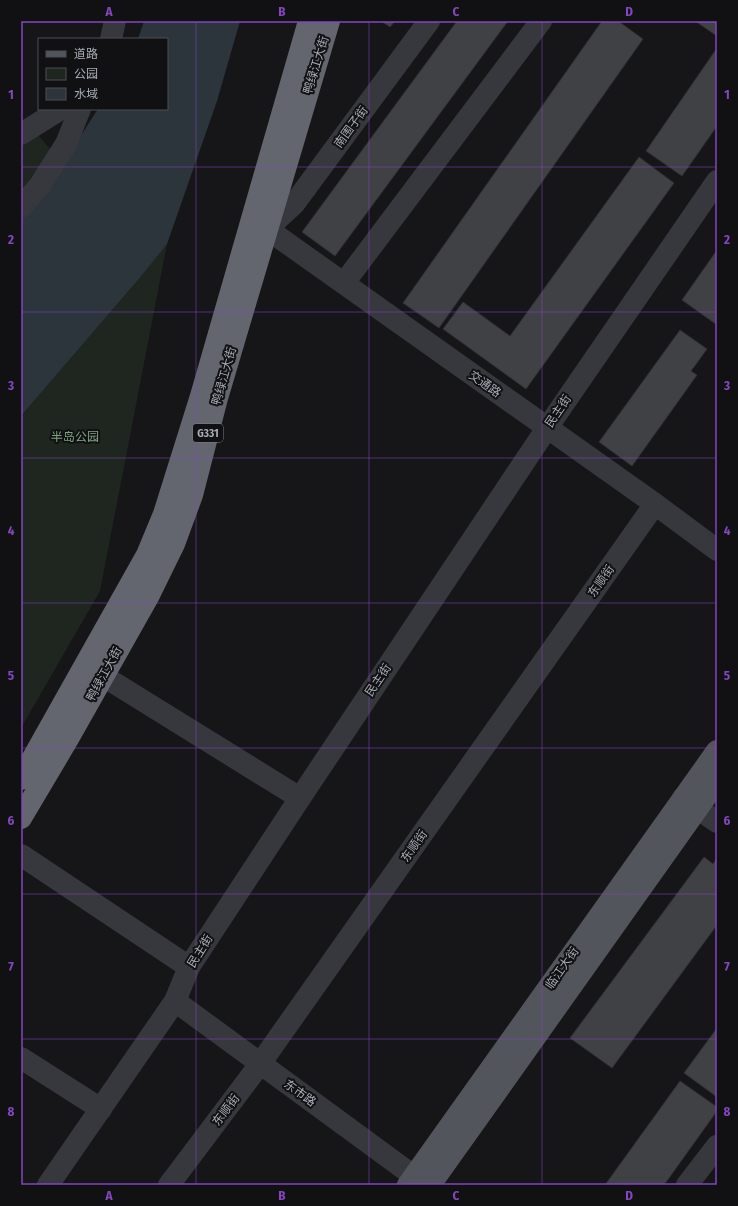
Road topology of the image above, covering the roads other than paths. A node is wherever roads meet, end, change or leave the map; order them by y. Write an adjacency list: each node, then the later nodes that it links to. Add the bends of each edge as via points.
1 (115, 21): 6 (street)
2 (309, 21): 12 (highway, 鸭绿江大街 / G331)
3 (329, 21): 12 (highway, 鸭绿江大街 / G331)
4 (429, 21): 12 (street, 南围子街, via 294,204)
5 (541, 21): 13 (street)
6 (112, 38)
7 (59, 110): 9 (street)
8 (80, 110): 11 (street, via 66,144 40,185)
9 (21, 134)
10 (717, 181): 14 (street, 民主街)
11 (21, 207)
12 (260, 224): 13 (street, 交通路); 17 (highway, 鸭绿江大街 / G331, via 192,495 174,544 149,595)
13 (344, 283): 14 (street, 交通路)
14 (547, 428): 15 (street, 交通路); 21 (street, 民主街)
15 (655, 504): 16 (street, 交通路); 29 (street, 东顺街)
16 (717, 550)
17 (94, 671): 19 (highway, 鸭绿江大街 / G331); 21 (street); 23 (highway, 鸭绿江大街 / G331)
18 (717, 751): 22 (main road, 临江大街)
19 (21, 779)
20 (717, 781): 22 (main road, 临江大街)
21 (300, 798): 26 (street, 民主街)
22 (691, 803): 24 (street); 32 (main road, 临江大街)
23 (21, 818)
24 (717, 822)
25 (21, 855): 26 (street)
26 (189, 967): 27 (street, 民主街)
27 (175, 1001): 29 (street, 东市路); 30 (street, 民主街)
28 (21, 1058): 30 (street)
29 (260, 1064): 32 (street, 东市路); 34 (street, 东顺街)
30 (101, 1109): 33 (street, 民主街)
31 (717, 1146): 35 (street)
32 (419, 1183)
33 (48, 1185)
34 (170, 1185)
35 (687, 1185)

